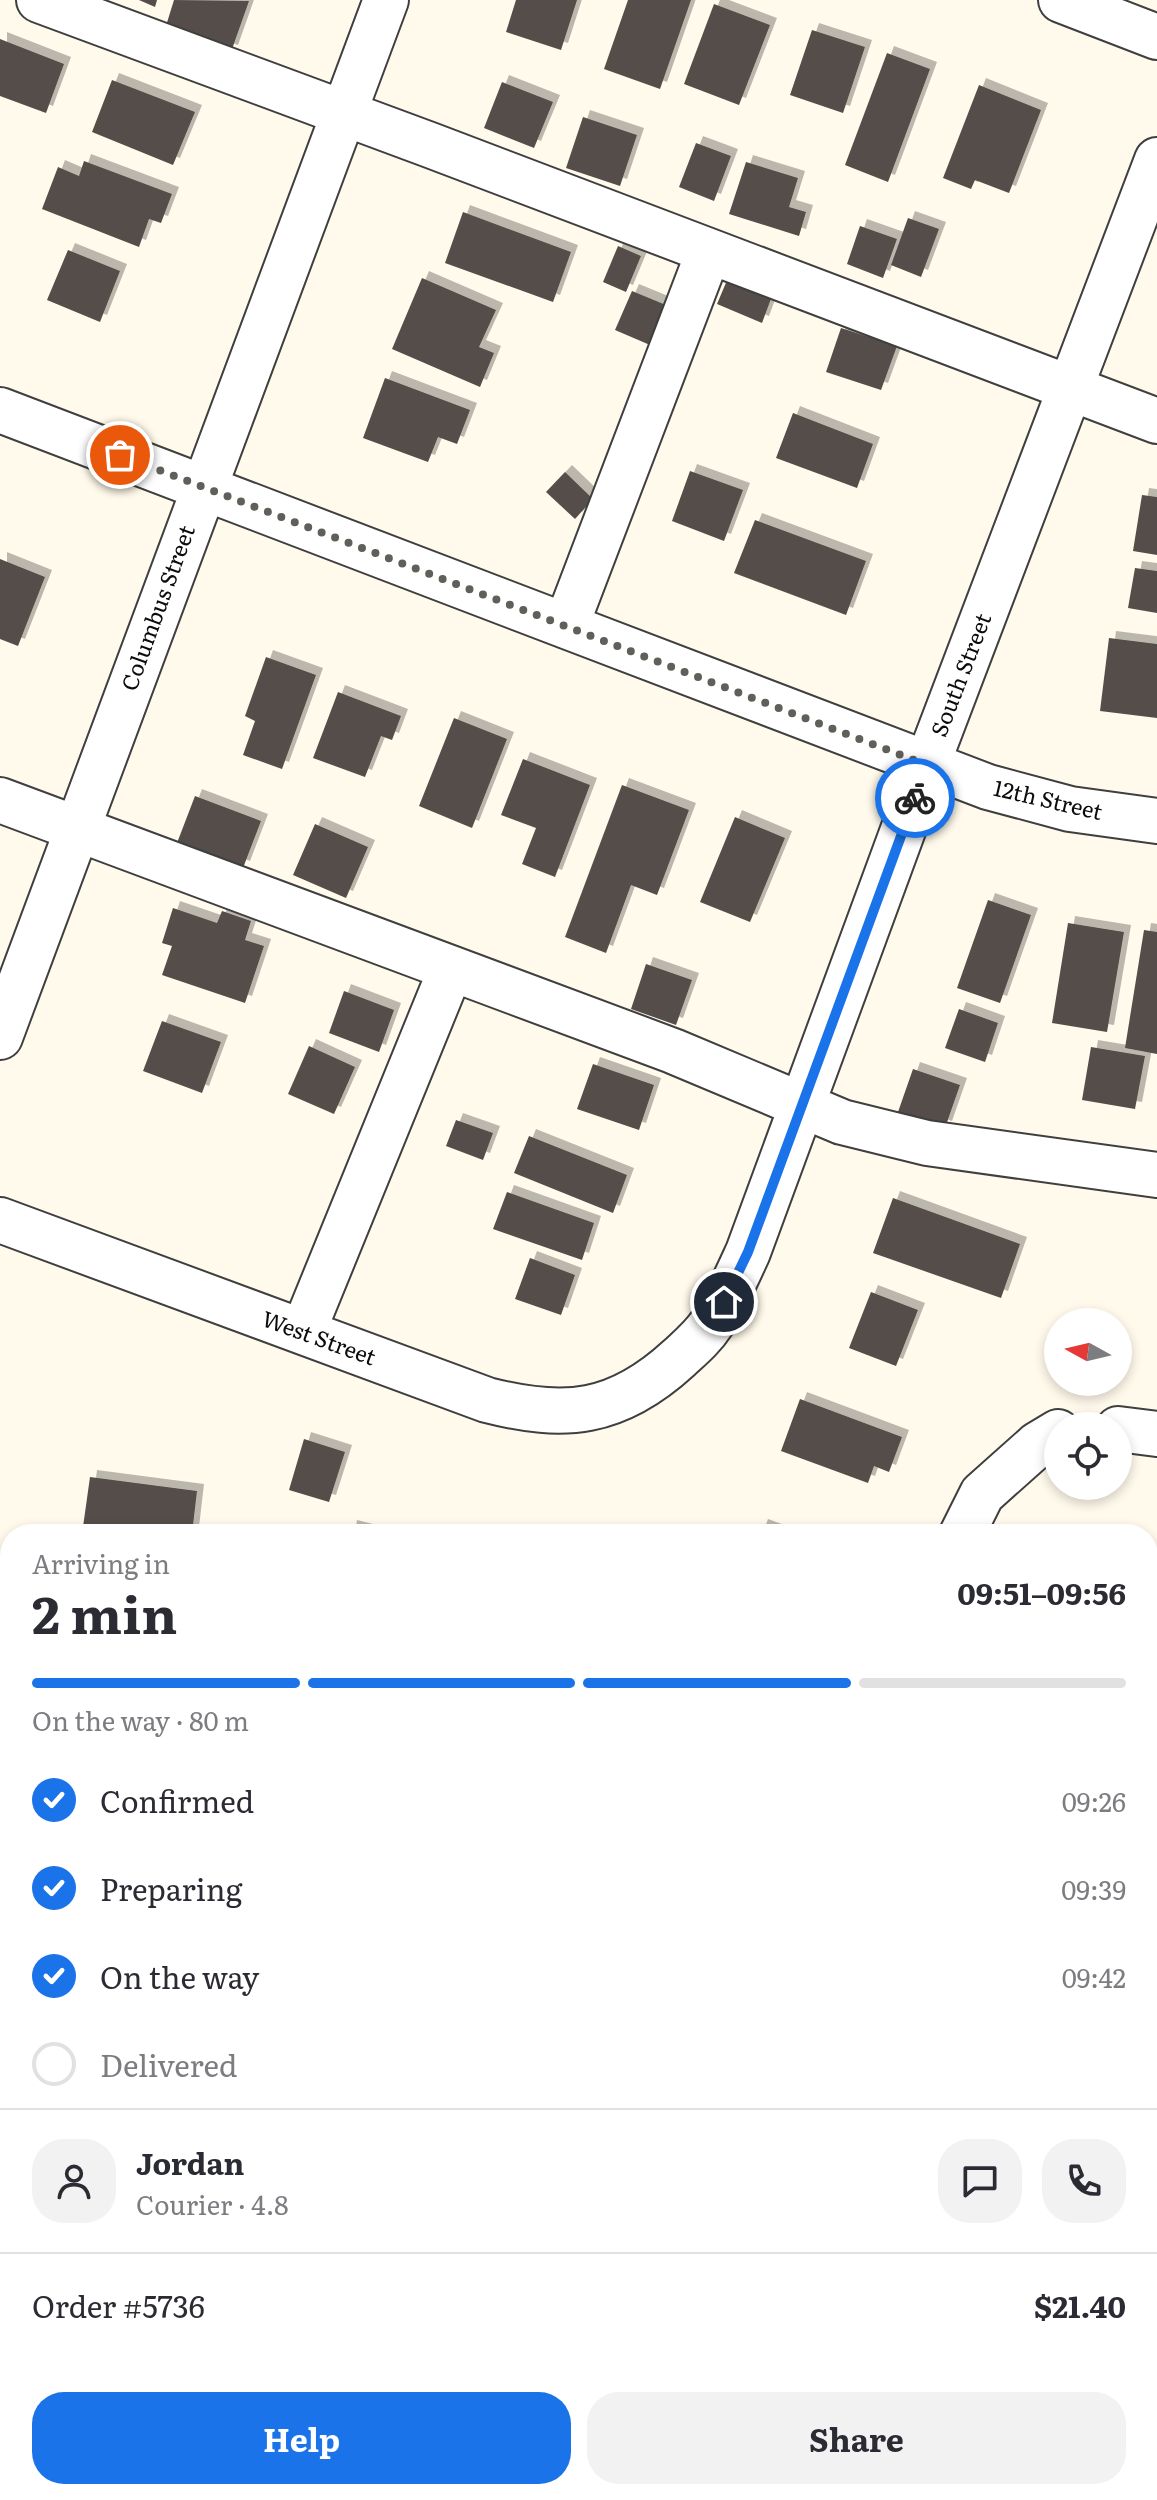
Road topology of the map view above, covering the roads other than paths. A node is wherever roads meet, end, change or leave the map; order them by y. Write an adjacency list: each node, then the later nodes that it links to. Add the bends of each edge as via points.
1 (39, 0): 5 (street)
2 (386, 0): 5 (street, Columbus Street)
3 (1061, 0): 4 (street)
4 (1157, 37)
5 (344, 112): 7 (street); 11 (street, Columbus Street)
6 (1157, 160): 8 (street, South Street)
7 (709, 251): 8 (street); 12 (street)
8 (1070, 388): 10 (street); 13 (street, South Street)
9 (0, 410): 11 (street, 12th Street)
10 (1157, 421)
11 (204, 487): 12 (street, 12th Street); 16 (street, Columbus Street)
12 (566, 626): 13 (street, 12th Street)
13 (927, 765): 15 (street, 12th Street, via 1070,809); 19 (street, South Street)
14 (0, 800): 16 (street)
15 (1157, 821)
16 (77, 829): 17 (street); 18 (street, Columbus Street)
17 (451, 969): 19 (street, via 673,1051); 22 (street)
18 (0, 1037)
19 (802, 1106): 20 (street, via 927,1143); 23 (street, South Street, via 748,1252 712,1323)
20 (1157, 1175)
21 (0, 1220): 22 (street, West Street)
22 (303, 1332): 23 (street, West Street, via 487,1400 537,1411 584,1409)
23 (642, 1389)
24 (1132, 1431): 25 (street)
25 (1157, 1434)
26 (1044, 1440): 27 (street, via 982,1494)
27 (967, 1524)

